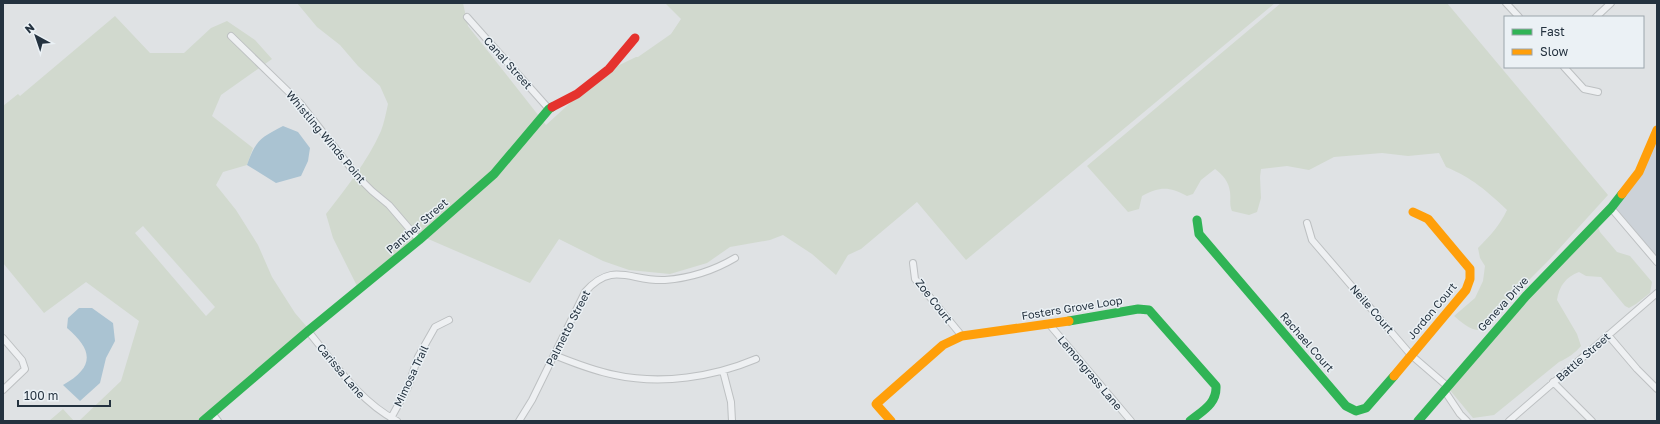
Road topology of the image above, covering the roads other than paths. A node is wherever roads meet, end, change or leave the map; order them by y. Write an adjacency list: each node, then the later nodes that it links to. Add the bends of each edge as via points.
1 (1506, 3): 3 (street)
2 (1611, 3): 4 (street)
3 (1518, 16)
4 (1597, 16)
5 (467, 17): 10 (street, Canal Street)
6 (231, 36): 16 (street, Whistling Winds Point, via 300,103 358,177 389,205)
7 (635, 38): 10 (street, Panther Street, via 609,69 577,94)
8 (1565, 68): 9 (street, via 1584,89)
9 (1598, 92)
10 (549, 109): 16 (street, Panther Street, via 494,174)
11 (1657, 130): 12 (street, Geneva Drive, via 1639,172)
12 (1611, 208): 18 (street); 32 (street, Geneva Drive, via 1526,296)
13 (1413, 212): 28 (street, Jordon Court, via 1428,219 1460,255 1470,268 1470,280 1466,290)
14 (1197, 220): 28 (street, Rachael Court, via 1199,234 1353,412 1360,412 1366,408)
15 (1307, 223): 28 (street, Neile Court, via 1312,240)
16 (419, 240): 23 (street, Panther Street)
17 (735, 258): 27 (street, Palmetto Street, via 704,273 685,278 651,280 619,274 598,279 585,292)
18 (1657, 262)
19 (913, 263): 25 (street, Zoe Court, via 915,279)
20 (1657, 293): 24 (street, Battle Street)
21 (449, 320): 36 (street, Mimosa Trail, via 435,327 418,357)
22 (1050, 324): 25 (street, Fosters Grove Loop); 42 (street, Lemongrass Lane); 43 (street, Fosters Grove Loop, via 1138,309 1149,310 1216,386 1217,394 1213,402)
23 (308, 331): 35 (street, Panther Street); 36 (street, Carissa Lane, via 362,396)
24 (1608, 335): 31 (street, Battle Street); 33 (street)
25 (962, 336): 41 (street, Fosters Grove Loop, via 943,345 876,404)
26 (3, 338): 34 (street, via 22,360 25,369)
27 (554, 355): 30 (street, via 593,370 617,376 648,379 673,379); 39 (street, Palmetto Street)
28 (1411, 355): 32 (street, Neile Court)
29 (756, 359): 30 (street)
30 (723, 371): 40 (street, via 731,402)
31 (1554, 382): 46 (street, Battle Street); 47 (street)
32 (1446, 388): 44 (street, Geneva Drive); 45 (street, Neile Court, via 1460,414)
33 (1657, 389)
34 (3, 390)
35 (212, 413): 37 (street, Panther Street); 38 (street)
36 (394, 419)
37 (203, 421)
38 (218, 421)
39 (519, 421)
40 (732, 421)
41 (891, 421)
42 (1131, 421)
43 (1190, 421)
44 (1418, 421)
45 (1467, 421)
46 (1509, 421)
47 (1592, 421)

